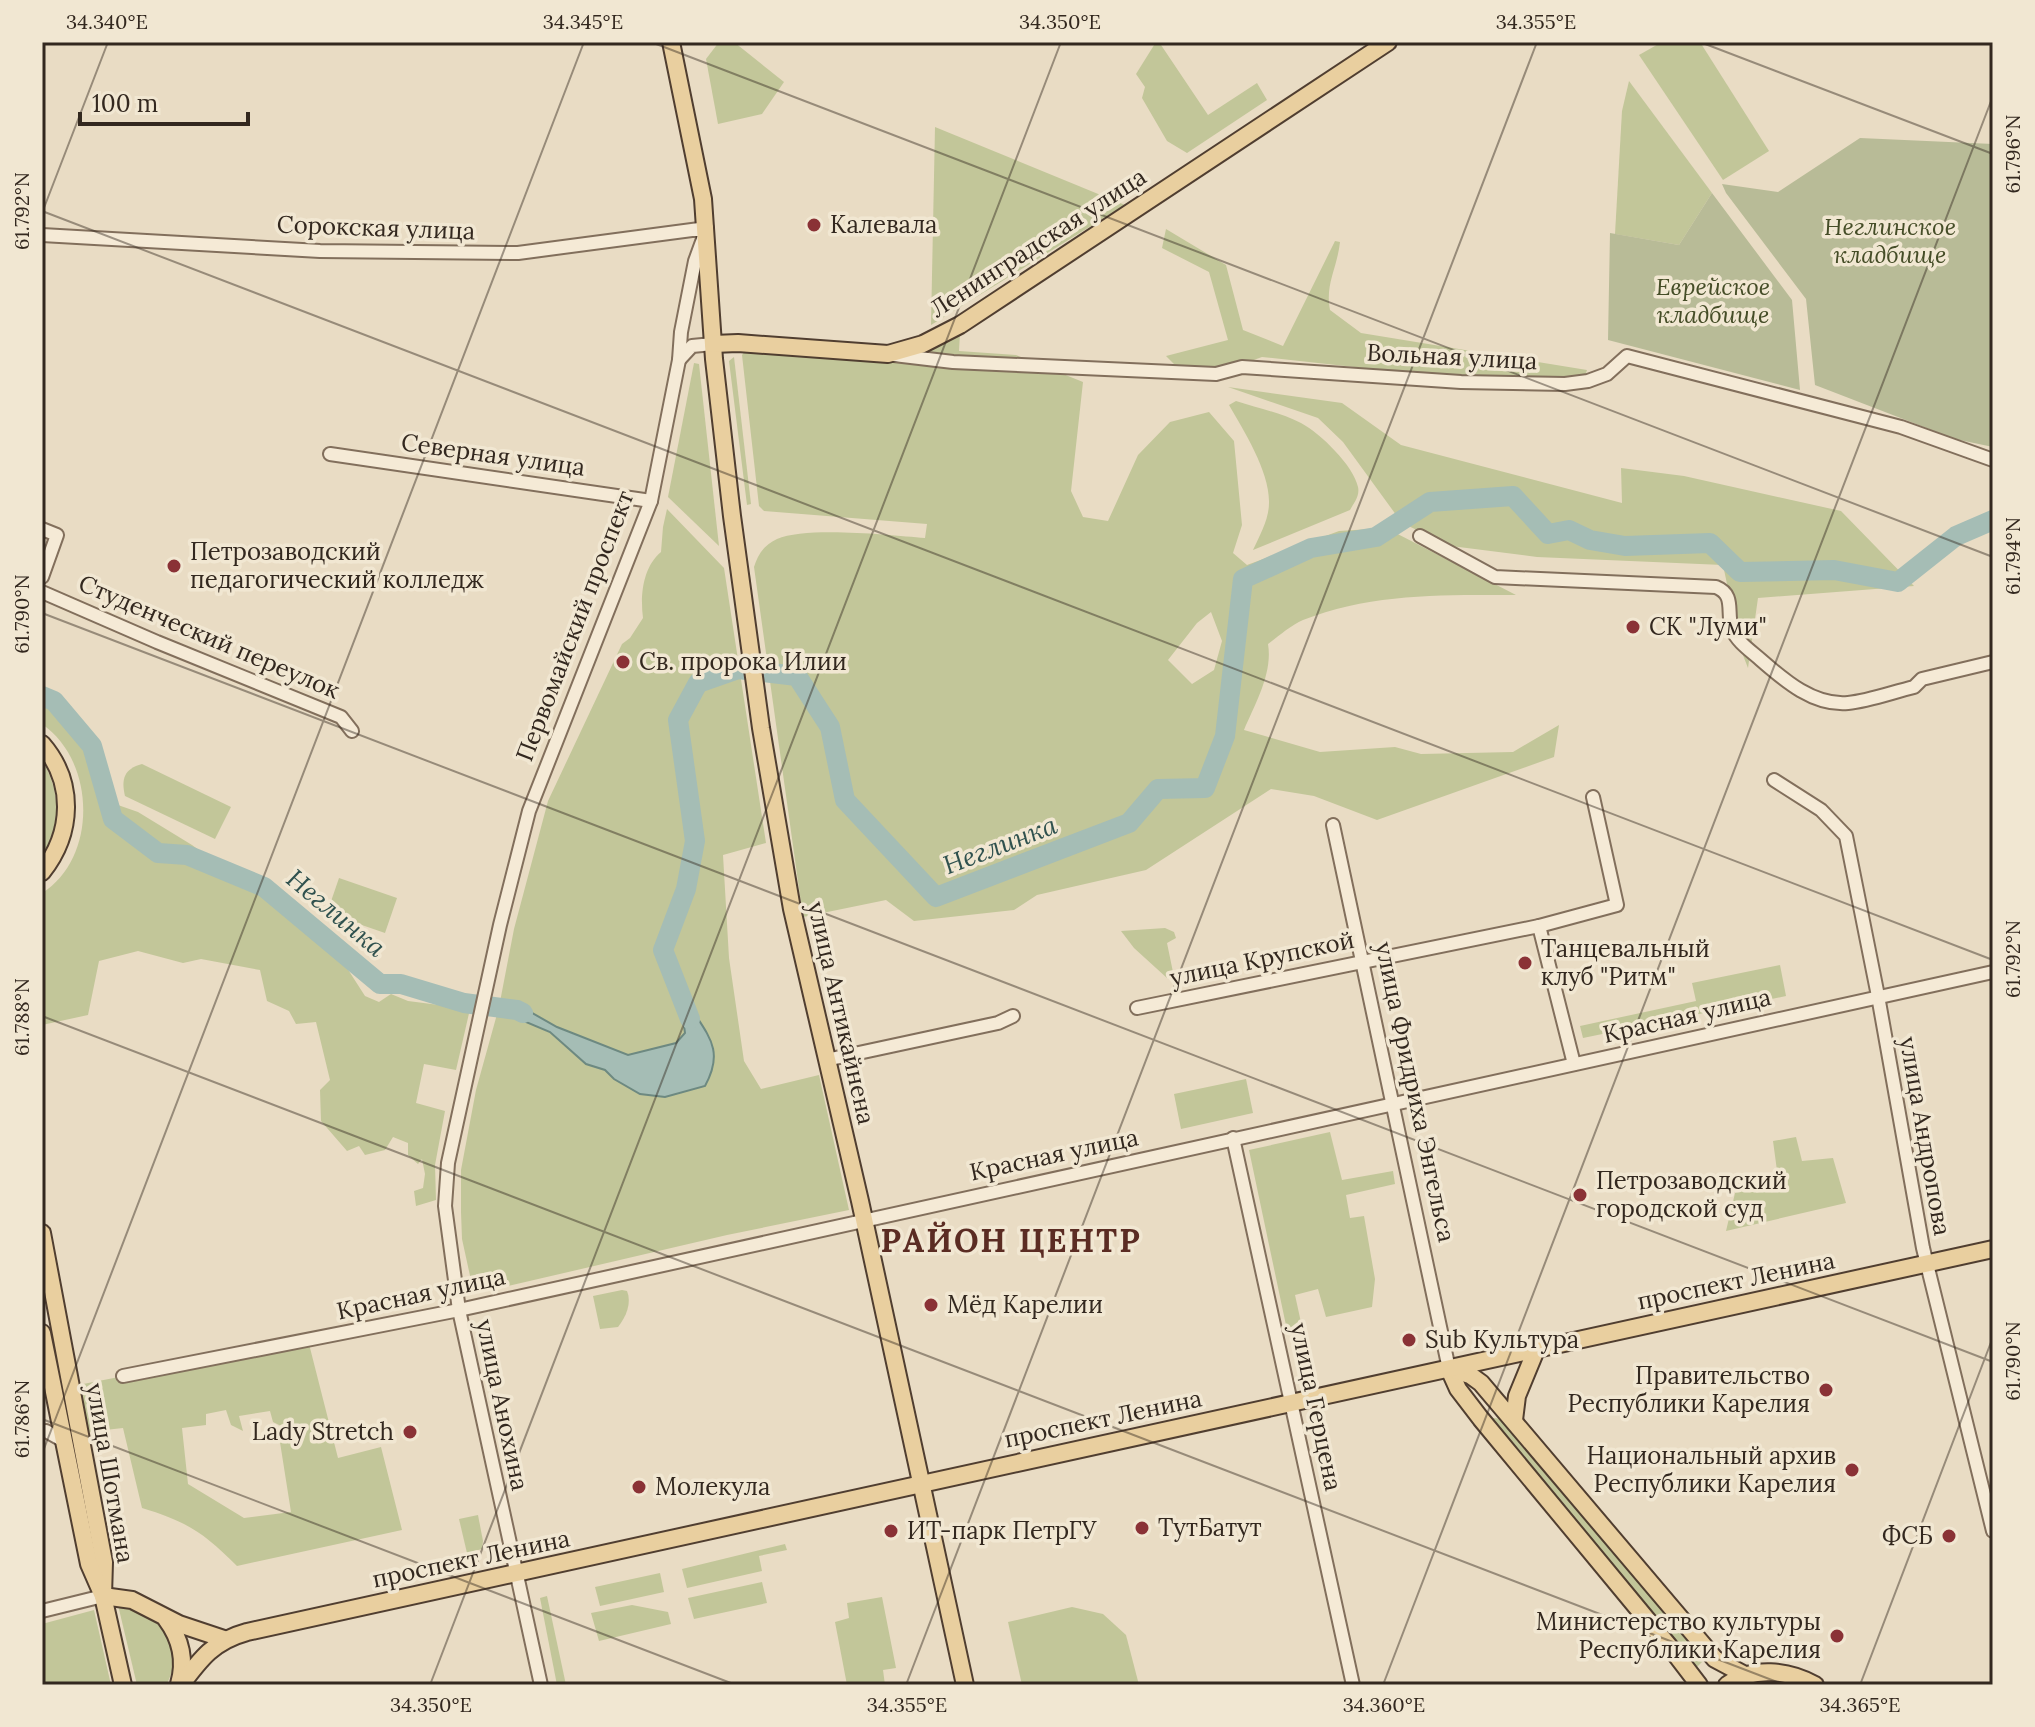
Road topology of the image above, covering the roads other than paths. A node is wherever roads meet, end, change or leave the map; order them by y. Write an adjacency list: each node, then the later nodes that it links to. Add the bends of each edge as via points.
1 (671, 42): 3 (main road, Первомайский проспект)
2 (1388, 42): 6 (main road, Ленинградская улица, via 960,325)
3 (707, 228): 4 (street, Сорокская улица, via 518,253 320,251); 5 (main road, Первомайский проспект); 7 (street, Первомайский проспект, via 695,261)
4 (42, 235)
5 (713, 344): 6 (main road, Ленинградская улица); 7 (street, Ленинградская улица, via 692,346); 29 (main road, улица Антикайнена, via 761,728 792,909)
6 (888, 354): 9 (street, Вольная улица, via 953,362 1216,374 1242,367 1565,384 1607,374 1627,356 1901,427)
7 (679, 360): 10 (street, Первомайский проспект)
8 (330, 454): 10 (street, Северная улица)
9 (1993, 460)
10 (651, 501): 25 (street, Первомайский проспект, via 529,811)
11 (42, 529): 13 (street, via 57,535)
12 (1420, 536): 15 (street, via 1495,577 1716,587 1729,598 1736,638 1811,697 1846,703)
13 (42, 577)
14 (42, 592): 16 (street, Студенческий переулок, via 341,717)
15 (1993, 662)
16 (352, 731)
17 (42, 744): 21 (main road, via 58,768 67,804 61,840)
18 (1774, 780): 26 (street, улица Андропова, via 1821,810 1846,836)
19 (1593, 797): 22 (street, улица Крупской, via 1617,905)
20 (1333, 825): 23 (street, улица Фридриха Энгельса)
21 (42, 872)
22 (1539, 926): 23 (street, улица Крупской); 30 (street)
23 (1362, 961): 27 (street, улица Крупской); 31 (street, улица Фридриха Энгельса)
24 (1993, 972): 26 (street, Красная улица)
25 (485, 991): 37 (street, улица Анохина, via 448,1163 445,1206)
26 (1878, 996): 30 (street, Красная улица); 36 (street, улица Андропова)
27 (1137, 1008)
28 (1013, 1016): 29 (street)
29 (826, 1060): 33 (main road, улица Антикайнена)
30 (1574, 1064): 31 (street, Красная улица)
31 (1393, 1105): 32 (street, Красная улица); 40 (street, улица Фридриха Энгельса)
32 (1233, 1138): 33 (street, Красная улица); 42 (street, улица Герцена)
33 (863, 1219): 37 (street, Красная улица); 48 (main road, улица Антикайнена)
34 (42, 1233): 51 (main road, улица Шотмана, via 104,1562)
35 (1993, 1249): 36 (main road, проспект Ленина)
36 (1926, 1263): 39 (main road, проспект Ленина); 49 (street, улица Андропова)
37 (459, 1310): 41 (street, Красная улица); 50 (street, улица Анохина)
38 (42, 1333): 47 (main road, улица Шотмана)
39 (1536, 1350): 40 (main road, проспект Ленина); 45 (main road, via 1517,1396)
40 (1449, 1369): 42 (main road, проспект Ленина); 43 (main road, via 1470,1375); 44 (main road, улица Фридриха Энгельса)
41 (123, 1376)
42 (1292, 1402): 48 (main road, проспект Ленина); 60 (street, улица Герцена)
43 (1501, 1404): 44 (main road, via 1487,1408); 45 (main road)
44 (1481, 1419): 61 (main road, улица Фридриха Энгельса)
45 (1514, 1420): 55 (main road, via 1715,1659)
46 (42, 1432): 47 (street)
47 (64, 1441): 51 (main road, улица Шотмана, via 89,1564)
48 (922, 1484): 50 (main road, проспект Ленина); 59 (main road, улица Антикайнена)
49 (1993, 1531)
50 (517, 1574): 54 (main road, проспект Ленина); 58 (street, улица Анохина)
51 (103, 1596): 52 (street); 53 (main road, via 132,1600); 56 (main road)
52 (42, 1611)
53 (159, 1613): 54 (main road); 57 (main road, via 180,1644)
54 (224, 1639): 57 (main road)
55 (1745, 1675): 62 (main road); 63 (main road, via 1767,1671)
56 (123, 1685)
57 (180, 1685)
58 (541, 1685)
59 (965, 1685)
60 (1353, 1685)
61 (1699, 1685)
62 (1727, 1685)
63 (1815, 1685)

